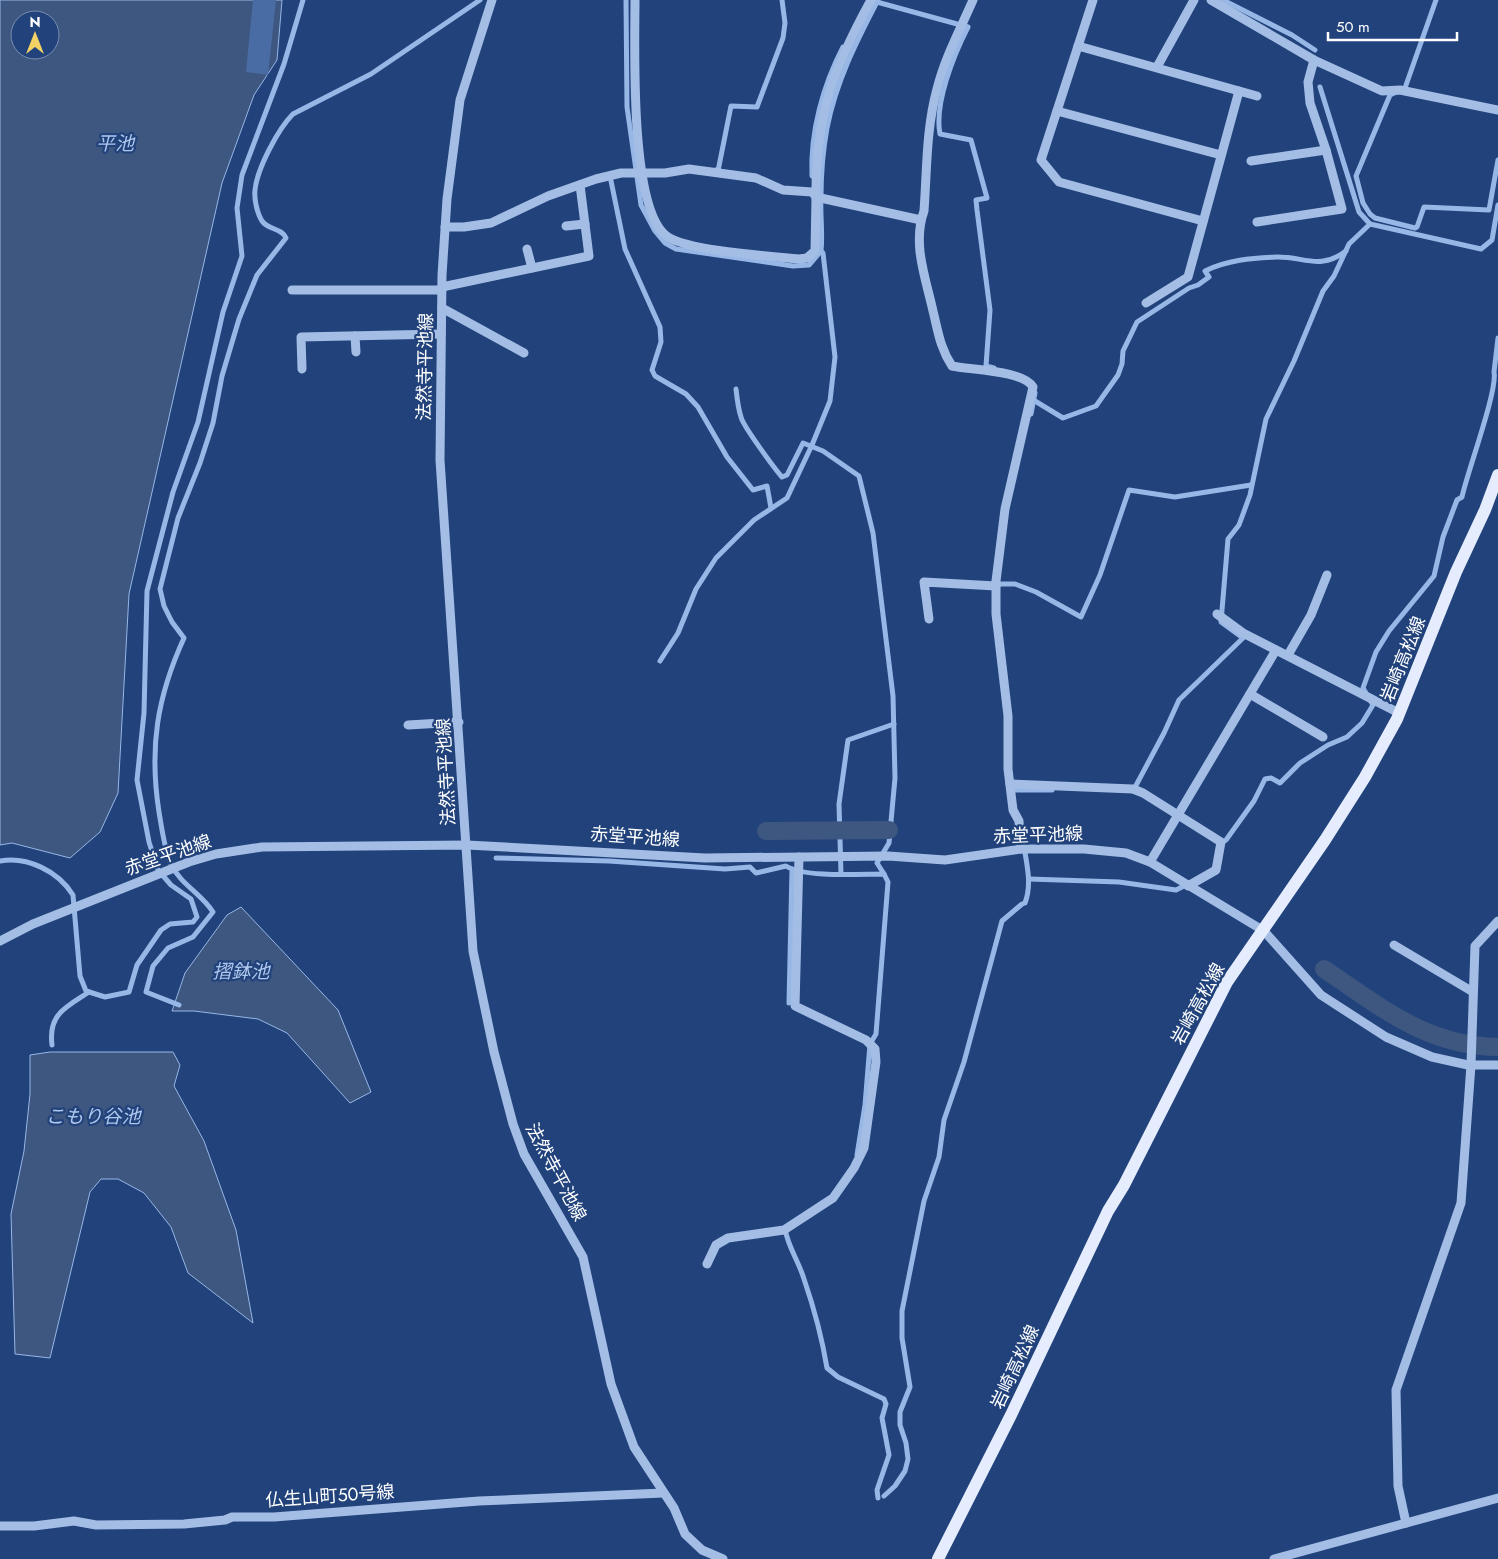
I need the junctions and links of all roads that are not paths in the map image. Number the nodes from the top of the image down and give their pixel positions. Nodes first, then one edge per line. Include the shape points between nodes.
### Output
1 (492, 0) edge
2 (635, 0) edge
3 (871, 0) edge
4 (973, 0) edge
5 (1093, 0) edge
6 (1194, 0) edge
7 (1210, 0) edge
8 (1078, 46) junction
9 (1314, 60) junction
10 (1157, 67) junction
11 (1239, 91) junction
12 (1257, 96) dead end
13 (1057, 110) junction
14 (1498, 110) edge
15 (1326, 150) junction
16 (1221, 155) junction
17 (1251, 161) dead end
18 (642, 173) junction
19 (580, 185) junction
20 (816, 197) junction
21 (921, 220) junction
22 (1203, 221) junction
23 (1257, 222) dead end
24 (585, 224) junction
25 (566, 226) dead end
26 (445, 227) junction
27 (527, 249) dead end
28 (532, 268) junction
29 (442, 289) junction
30 (292, 290) dead end
31 (1146, 303) dead end
32 (442, 308) junction
33 (441, 334) junction
34 (355, 336) junction
35 (356, 352) dead end
36 (524, 353) dead end
37 (302, 369) dead end
38 (1497, 480) edge
39 (1327, 575) dead end
40 (996, 586) junction
41 (1217, 614) dead end
42 (929, 619) dead end
43 (1276, 650) junction
44 (1288, 656) junction
45 (1250, 694) junction
46 (1399, 713) junction
47 (460, 722) junction
48 (408, 725) dead end
49 (1323, 737) dead end
50 (1010, 784) junction
51 (1179, 815) junction
52 (467, 845) junction
53 (1021, 849) junction
54 (799, 857) junction
55 (1150, 862) junction
56 (1188, 886) junction
57 (1498, 921) edge
58 (1264, 931) junction
59 (0, 941) edge
60 (1394, 944) dead end
61 (1473, 992) junction
62 (1471, 1065) junction
63 (1498, 1065) edge
64 (707, 1264) dead end
65 (663, 1493) junction
66 (1498, 1498) edge
67 (1406, 1523) junction
68 (0, 1526) edge
69 (1306, 1555) edge
70 (723, 1559) edge
71 (938, 1559) edge
72 (1274, 1559) edge

1 - 26 street, 法然寺平池線 via 460,100
2 - 18 street via 636,106
3 - 20 street via 836,70 820,123
4 - 21 street via 953,40 936,89
5 - 8 street
6 - 10 street
7 - 9 street
8 - 10 street
8 - 13 street
9 - 14 street via 1382,91 1400,90
9 - 15 street via 1308,82 1310,103
10 - 11 street
11 - 12 street
11 - 16 street
13 - 16 street
13 - 22 street via 1041,160 1059,182
15 - 17 street
15 - 23 street via 1342,209
16 - 22 street
18 - 19 street via 621,173
18 - 20 street via 688,169 756,178 783,190 812,192
18 - 20 street via 648,202 666,236 676,242 722,250 807,258 815,250
19 - 24 street
19 - 26 street via 491,223
20 - 21 street
21 - 40 street via 921,267 939,342 952,366 984,368 1027,381 1033,387 1005,509
22 - 31 street via 1188,277
24 - 25 street
24 - 28 street via 589,256
26 - 29 street, 法然寺平池線
27 - 28 street
28 - 29 street
29 - 30 street
29 - 32 street, 法然寺平池線
32 - 33 street, 法然寺平池線
32 - 36 street
33 - 34 street
33 - 47 street, 法然寺平池線 via 440,460
34 - 35 street
34 - 37 street via 301,337
38 - 46 main road, 岩崎高松線
39 - 44 street via 1311,615
40 - 42 street via 924,582
40 - 50 street via 996,614 1008,716
41 - 43 street via 1243,633
43 - 44 street
43 - 45 street
44 - 46 street
45 - 49 street
45 - 51 street
46 - 58 main road, 岩崎高松線 via 1365,777
47 - 48 street
47 - 52 street, 法然寺平池線
50 - 51 street via 1133,789
50 - 53 street
51 - 55 street
51 - 56 street via 1220,842 1216,870
52 - 54 street, 赤堂平池線 via 705,858
52 - 59 street, 赤堂平池線 via 262,847 216,854 33,924
52 - 65 street, 法然寺平池線 via 470,917 479,985 513,1124 529,1162 583,1257 611,1384 634,1446
53 - 54 street, 赤堂平池線 via 945,860 888,856
53 - 55 street, 赤堂平池線 via 1126,853
54 - 64 street via 795,1006 866,1040 875,1049 864,1148 834,1198 784,1230 728,1238 716,1245
55 - 56 street, 赤堂平池線
56 - 58 street, 赤堂平池線
57 - 61 street via 1474,946
58 - 62 street, 赤堂平池線 via 1302,975 1329,1000 1386,1037 1432,1057
58 - 71 main road, 岩崎高松線 via 1227,982 1108,1211
60 - 61 street
61 - 62 street
62 - 63 street, 赤堂平池線
62 - 67 street via 1462,1203 1396,1390 1398,1486
65 - 68 street, 仏生山町50号線 via 479,1502 184,1524 96,1525 74,1522
65 - 70 street, 法然寺平池線 via 674,1508 685,1534 702,1550
66 - 67 street
67 - 69 street
69 - 72 street

